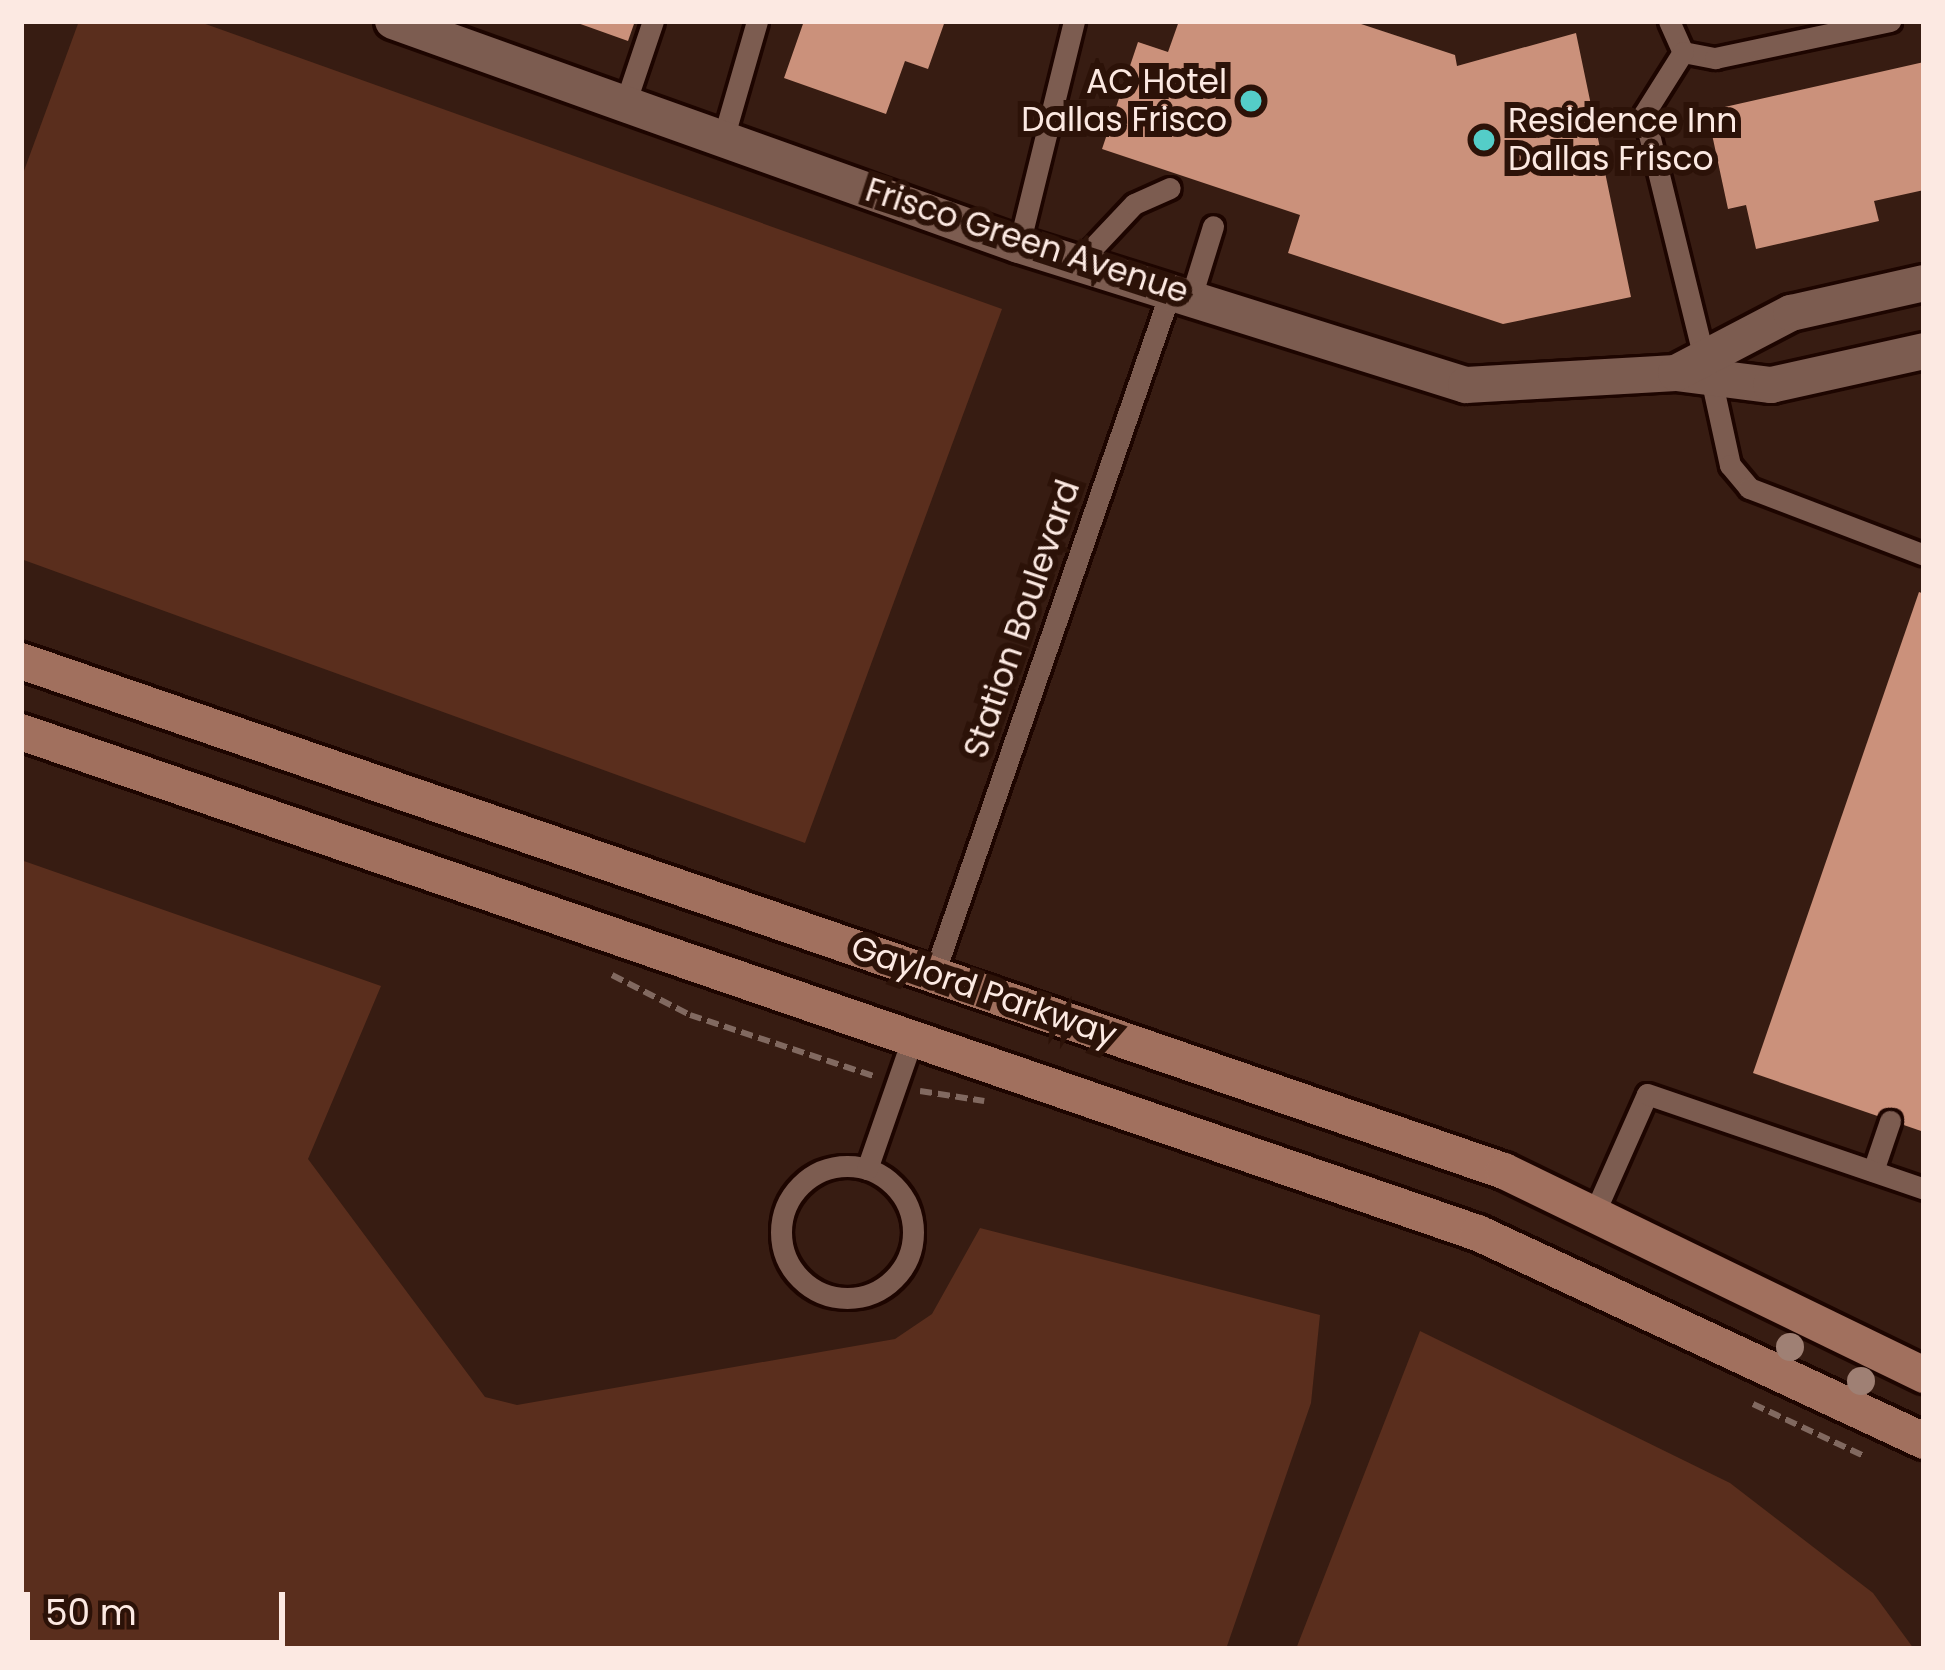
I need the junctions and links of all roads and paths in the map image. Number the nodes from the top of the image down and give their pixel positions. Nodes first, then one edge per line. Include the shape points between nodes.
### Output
1 (653, 21) edge
2 (757, 21) edge
3 (1074, 21) edge
4 (1669, 21) edge
5 (1890, 21) edge
6 (411, 24) edge
7 (1683, 52) junction
8 (625, 104) junction
9 (723, 139) junction
10 (1170, 188) dead end
11 (1213, 226) dead end
12 (1018, 245) junction
13 (1084, 257) junction
14 (1924, 283) edge
15 (1182, 290) junction
16 (1924, 351) edge
17 (1697, 369) junction
18 (1924, 555) edge
19 (21, 661) edge
20 (21, 732) edge
21 (934, 974) junction
22 (913, 1037) junction
23 (935, 1095) dead end
24 (998, 1101) dead end
25 (1890, 1120) dead end
26 (867, 1169) junction
27 (1873, 1171) junction
28 (1924, 1190) edge
29 (1593, 1216) junction
30 (1568, 1275) junction
31 (1924, 1375) edge
32 (1733, 1394) dead end
33 (1924, 1442) edge
34 (1886, 1464) dead end

1 - 8 lane
2 - 9 lane
3 - 12 lane
4 - 7 lane
5 - 7 lane via 1742,55
6 - 8 street, Frisco Green Avenue
7 - 17 lane via 1644,114
8 - 9 street, Frisco Green Avenue
9 - 12 street, Frisco Green Avenue
10 - 13 lane via 1134,204
11 - 15 lane, Station Boulevard
12 - 13 street, Frisco Green Avenue
13 - 15 street, Frisco Green Avenue
14 - 17 street, Frisco Green Avenue via 1791,313
15 - 17 street, Frisco Green Avenue via 1466,385
15 - 21 lane, Station Boulevard
16 - 17 street, Frisco Green Avenue via 1771,385
17 - 18 lane via 1730,465 1749,488
19 - 21 street, Gaylord Parkway
20 - 22 street, Gaylord Parkway
21 - 22 street
21 - 29 street, Gaylord Parkway via 1504,1171
22 - 26 lane
22 - 30 street, Gaylord Parkway
23 - 24 path
25 - 27 lane
26 - 26 lane via 908,1205 911,1247 872,1294 831,1297 784,1256 784,1210 812,1175
27 - 28 lane
27 - 29 lane via 1647,1094
29 - 30 street
29 - 31 street, Gaylord Parkway
30 - 33 street, Gaylord Parkway
32 - 34 path

